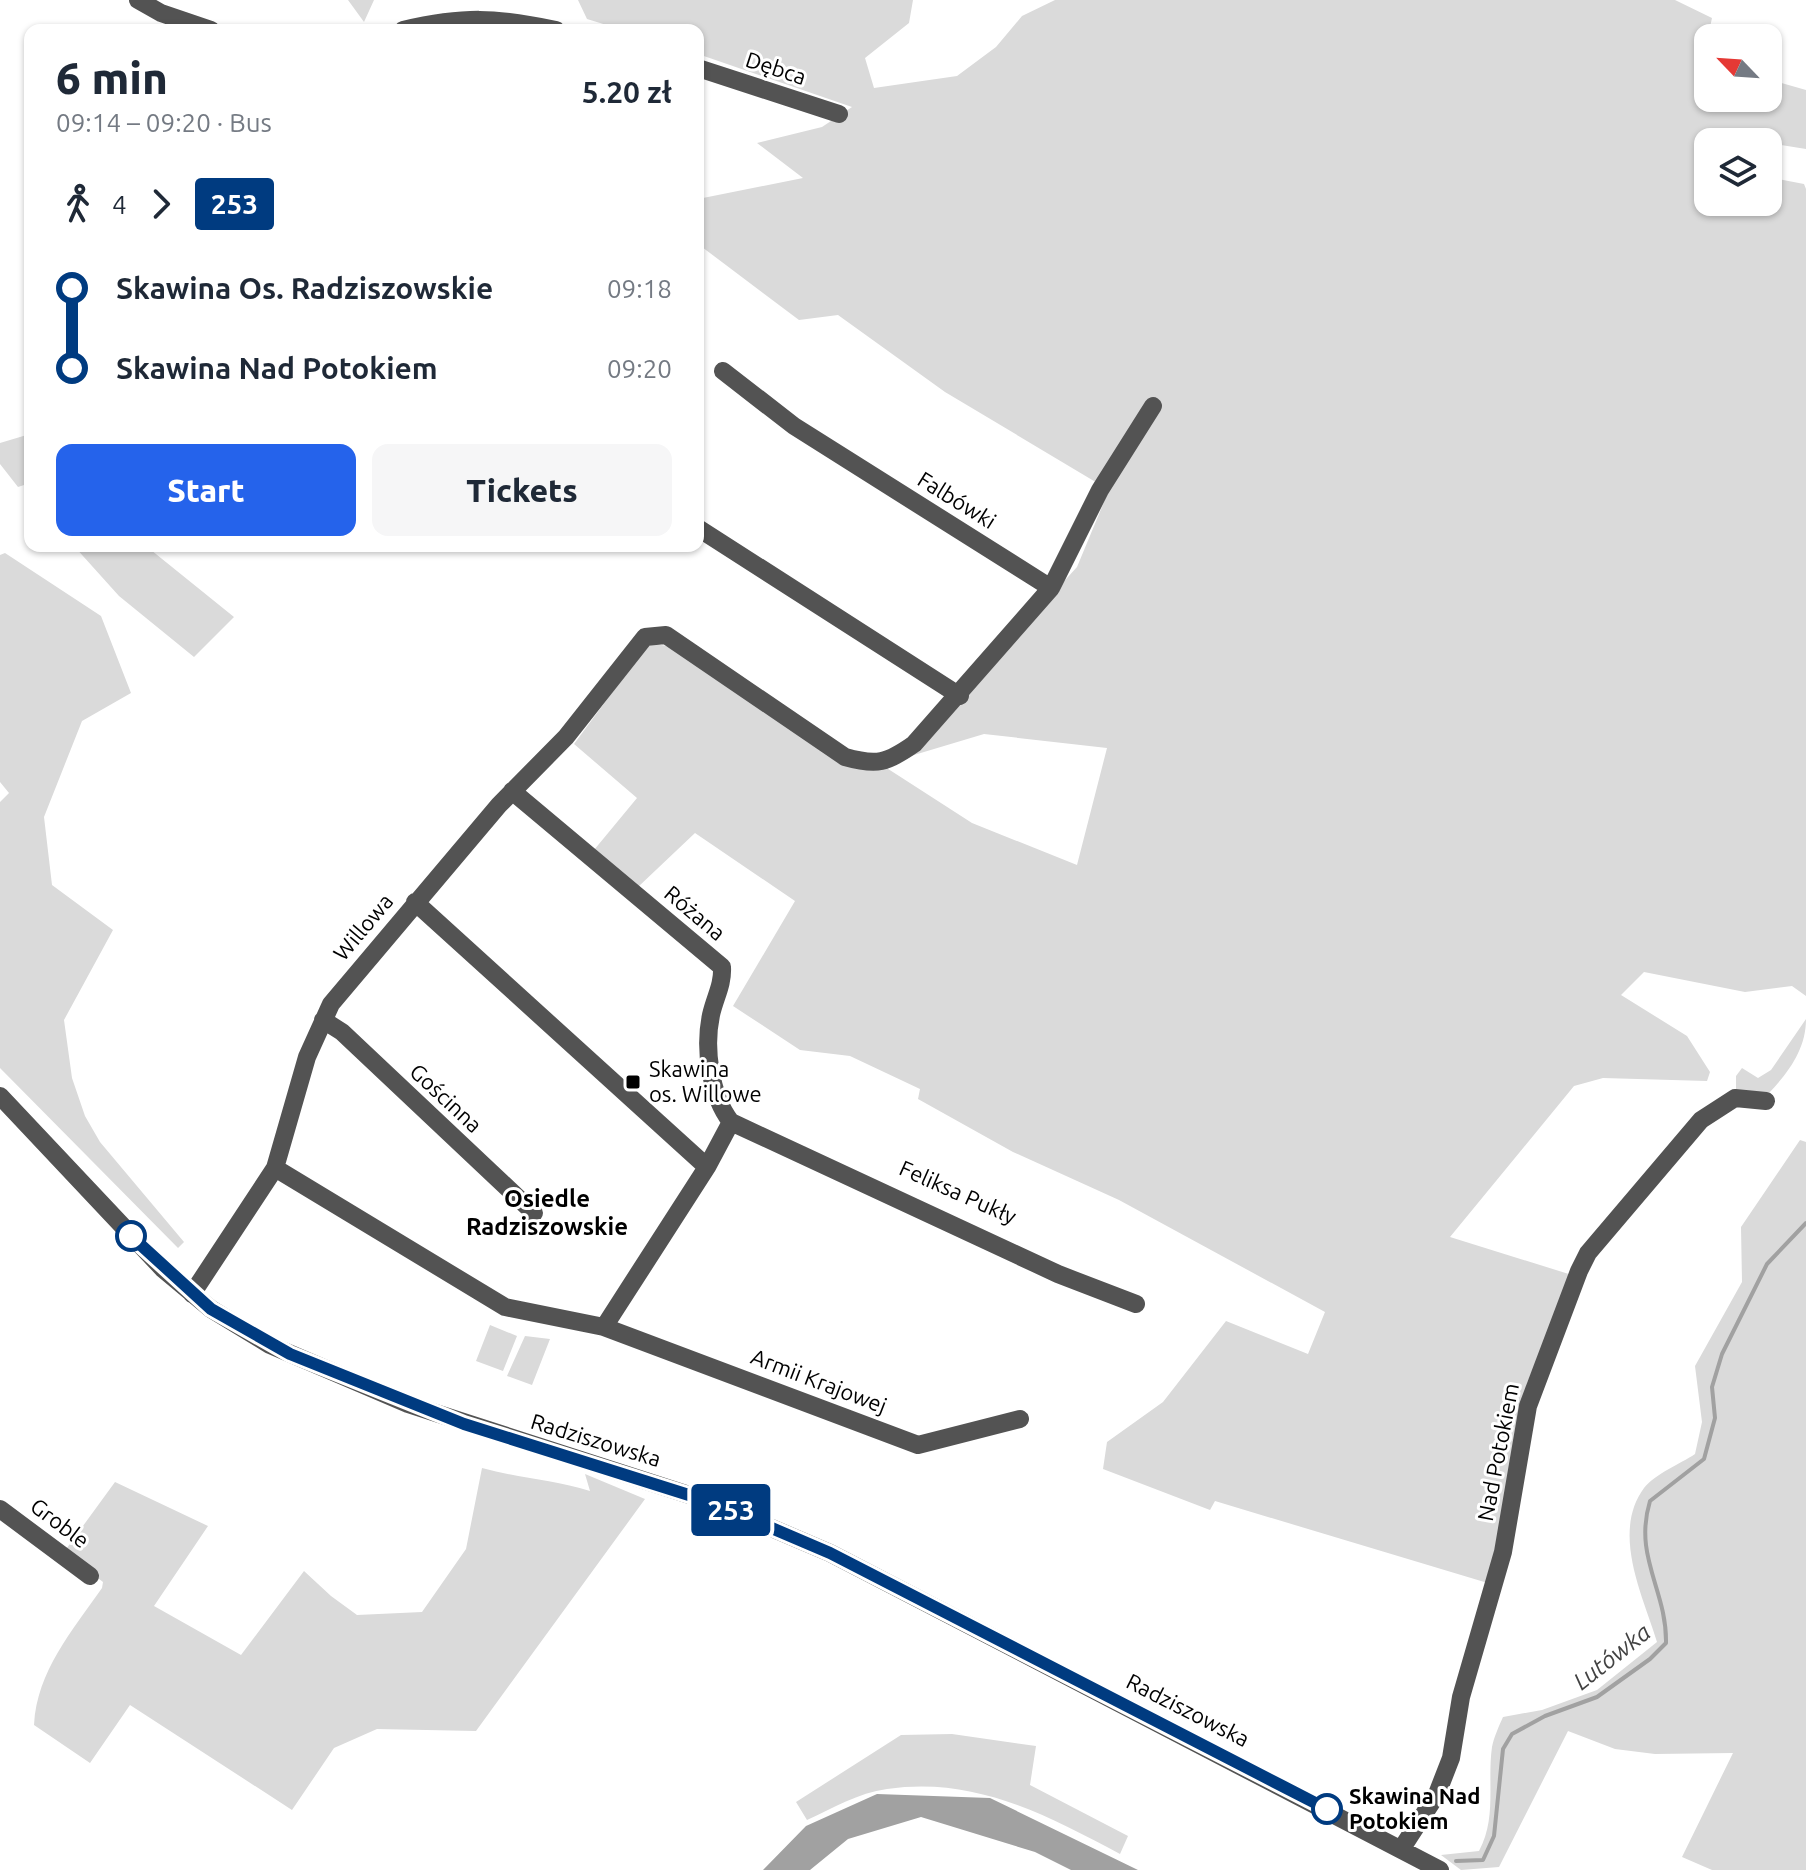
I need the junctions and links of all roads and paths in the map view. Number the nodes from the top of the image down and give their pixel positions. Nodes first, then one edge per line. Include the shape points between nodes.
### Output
1 (138, 0) edge
2 (193, 24) edge
3 (432, 24) edge
4 (522, 24) edge
5 (704, 70) edge
6 (839, 114) dead end
7 (723, 371) dead end
8 (1153, 406) dead end
9 (704, 532) edge
10 (1051, 588) junction
11 (960, 696) junction
12 (512, 791) junction
13 (415, 902) junction
14 (323, 1020) junction
15 (0, 1096) edge
16 (1766, 1101) dead end
17 (731, 1122) junction
18 (707, 1167) junction
19 (275, 1168) junction
20 (534, 1213) dead end
21 (192, 1294) junction
22 (1136, 1304) dead end
23 (604, 1327) junction
24 (1020, 1419) dead end
25 (0, 1509) edge
26 (90, 1576) dead end
27 (1402, 1848) junction
28 (1440, 1870) edge

1 - 2 street
3 - 4 street via 488,18
5 - 6 street, Dębca
7 - 10 street, Falbówki via 794,426
8 - 10 street via 1100,490
9 - 11 street
10 - 11 street
11 - 12 street, Willowa via 914,744 894,758 870,764 845,757 666,635 645,637 566,737
12 - 13 street, Willowa
12 - 17 street, Różana via 722,967 709,1023 711,1074 721,1109
13 - 14 street, Willowa
13 - 18 street
14 - 19 street, Willowa
14 - 20 street, Gościnna
15 - 21 street, Radziszowska
16 - 27 street, Nad Potokiem via 1735,1098 1701,1120 1588,1253 1579,1271 1528,1406 1503,1552 1461,1697 1451,1758 1437,1794
17 - 18 street
17 - 22 street, Feliksa Pukły via 1058,1274
18 - 23 street
19 - 21 street, Willowa
19 - 23 street, Armii Krajowej via 505,1307
21 - 27 street, Radziszowska via 270,1345 408,1404 711,1502 830,1553
23 - 24 street, Armii Krajowej via 918,1445
25 - 26 street, Groble
27 - 28 street, Radziszowska

